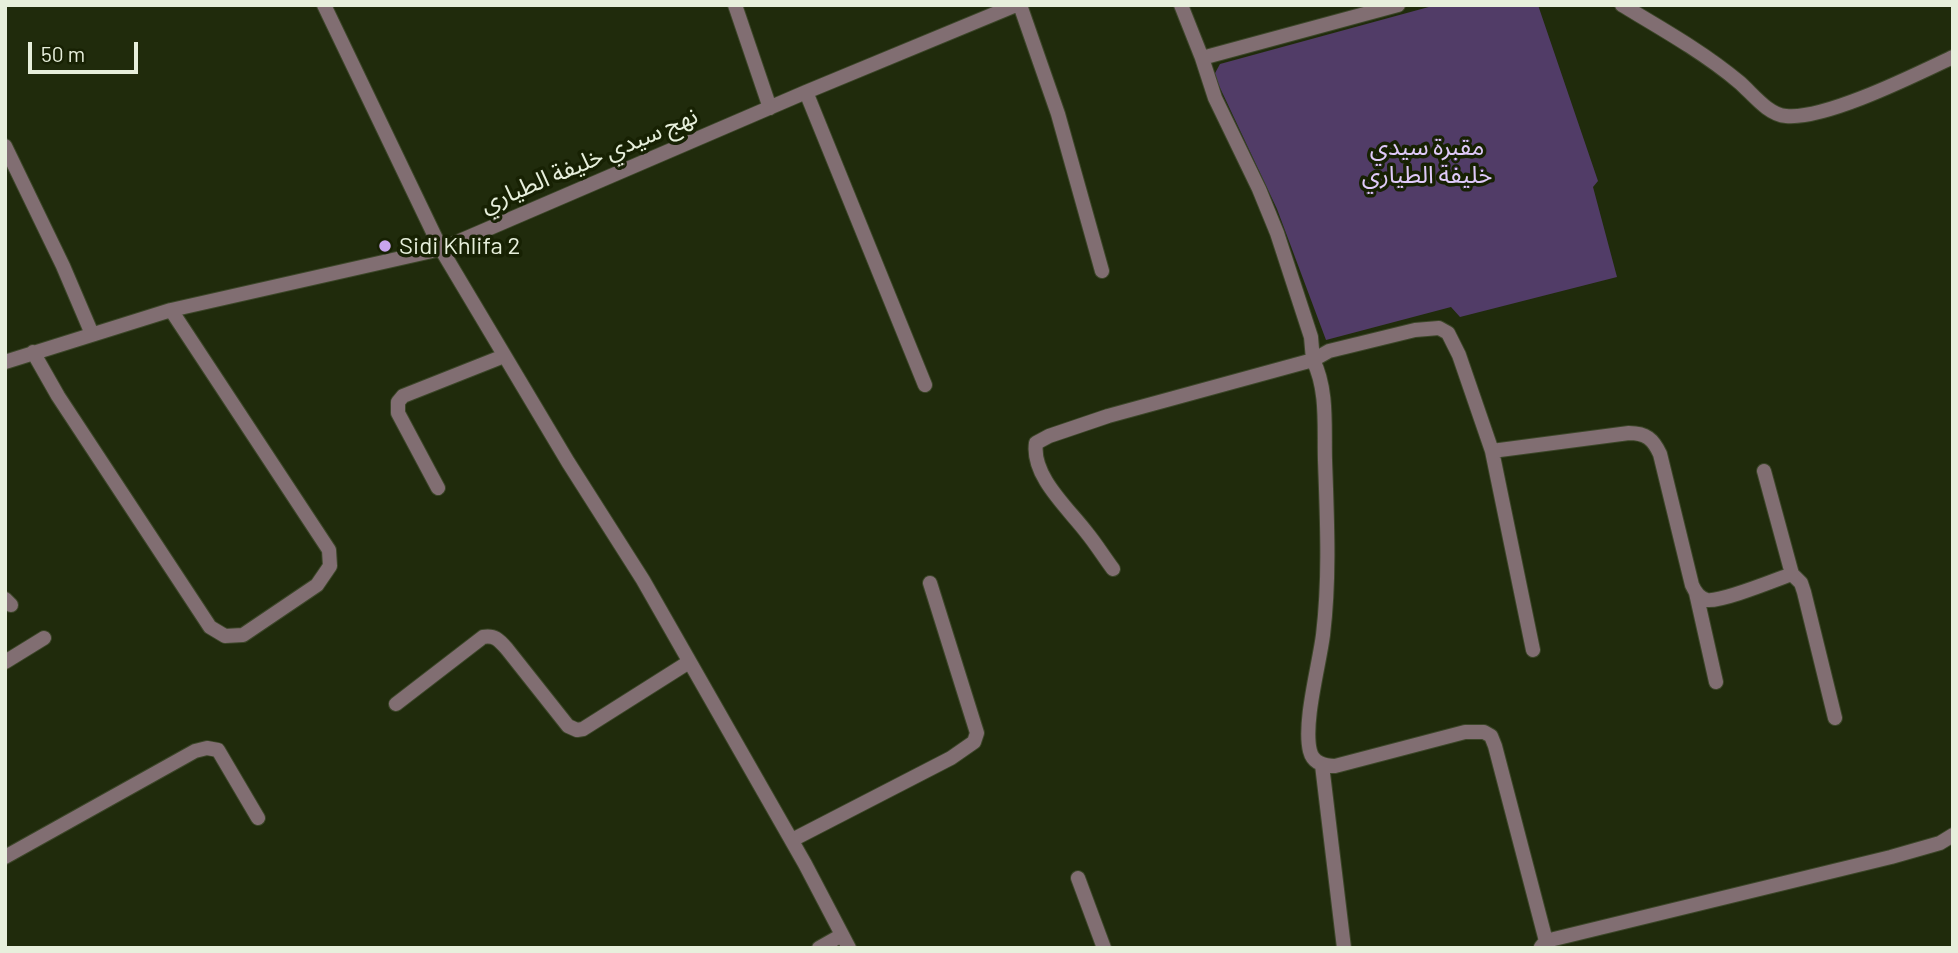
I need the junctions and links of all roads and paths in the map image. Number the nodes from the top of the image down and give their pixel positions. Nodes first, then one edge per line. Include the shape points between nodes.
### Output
1 (324, 5) edge
2 (736, 5) edge
3 (1018, 5) edge
4 (1181, 5) edge
5 (1398, 5) edge
6 (1622, 5) edge
7 (1202, 58) junction
8 (1953, 58) edge
9 (806, 92) junction
10 (770, 108) junction
11 (5, 146) edge
12 (441, 249) junction
13 (1102, 271) dead end
14 (170, 310) junction
15 (93, 334) junction
16 (33, 352) junction
17 (504, 356) junction
18 (1313, 360) junction
19 (5, 362) edge
20 (925, 385) dead end
21 (1492, 451) junction
22 (1764, 471) dead end
23 (439, 488) dead end
24 (1113, 569) dead end
25 (1792, 574) junction
26 (930, 583) dead end
27 (1696, 593) junction
28 (44, 638) dead end
29 (1533, 650) dead end
30 (5, 662) edge
31 (690, 662) junction
32 (1716, 682) dead end
33 (396, 704) dead end
34 (1835, 718) dead end
35 (1322, 765) junction
36 (258, 818) dead end
37 (1953, 835) edge
38 (792, 840) junction
39 (5, 857) edge
40 (1078, 878) dead end
41 (845, 942) edge
42 (1543, 944) edge
43 (819, 948) edge
44 (1104, 948) edge
45 (1344, 948) edge

1 - 12 street
2 - 10 street
3 - 9 street, نهج سيدي خليفة الطياري
3 - 13 street via 1058,114
4 - 7 street
5 - 7 street
6 - 8 street via 1713,60 1784,117 1812,114 1857,99
7 - 18 street via 1215,98 1278,233 1311,337
9 - 10 street, نهج سيدي خليفة الطياري
9 - 20 street
10 - 12 street, نهج سيدي خليفة الطياري
11 - 15 street
12 - 14 street, نهج سيدي خليفة الطياري
12 - 17 street
14 - 15 street, نهج سيدي خليفة الطياري
14 - 16 street via 329,550 330,566 317,584 243,635 225,636 209,627
15 - 16 street, نهج سيدي خليفة الطياري
16 - 19 street, نهج سيدي خليفة الطياري
17 - 23 street via 402,396 398,402 398,414
17 - 31 street
18 - 21 street via 1347,346 1439,328 1454,342
18 - 24 street via 1108,416 1036,443 1051,489
18 - 35 street via 1324,409 1328,576 1310,742 1314,760
21 - 27 street via 1629,433 1651,439 1660,454
21 - 29 street
22 - 25 street
25 - 27 street via 1714,600
25 - 34 street via 1804,592
26 - 38 street via 976,733 974,742
27 - 32 street
28 - 30 street
31 - 33 street via 577,730 568,726 497,638 483,637
31 - 38 street
35 - 42 street via 1335,766 1465,732 1490,736
35 - 45 street
36 - 39 street via 219,750 207,748
37 - 42 street via 1940,844
38 - 41 street
40 - 44 street
41 - 43 street

